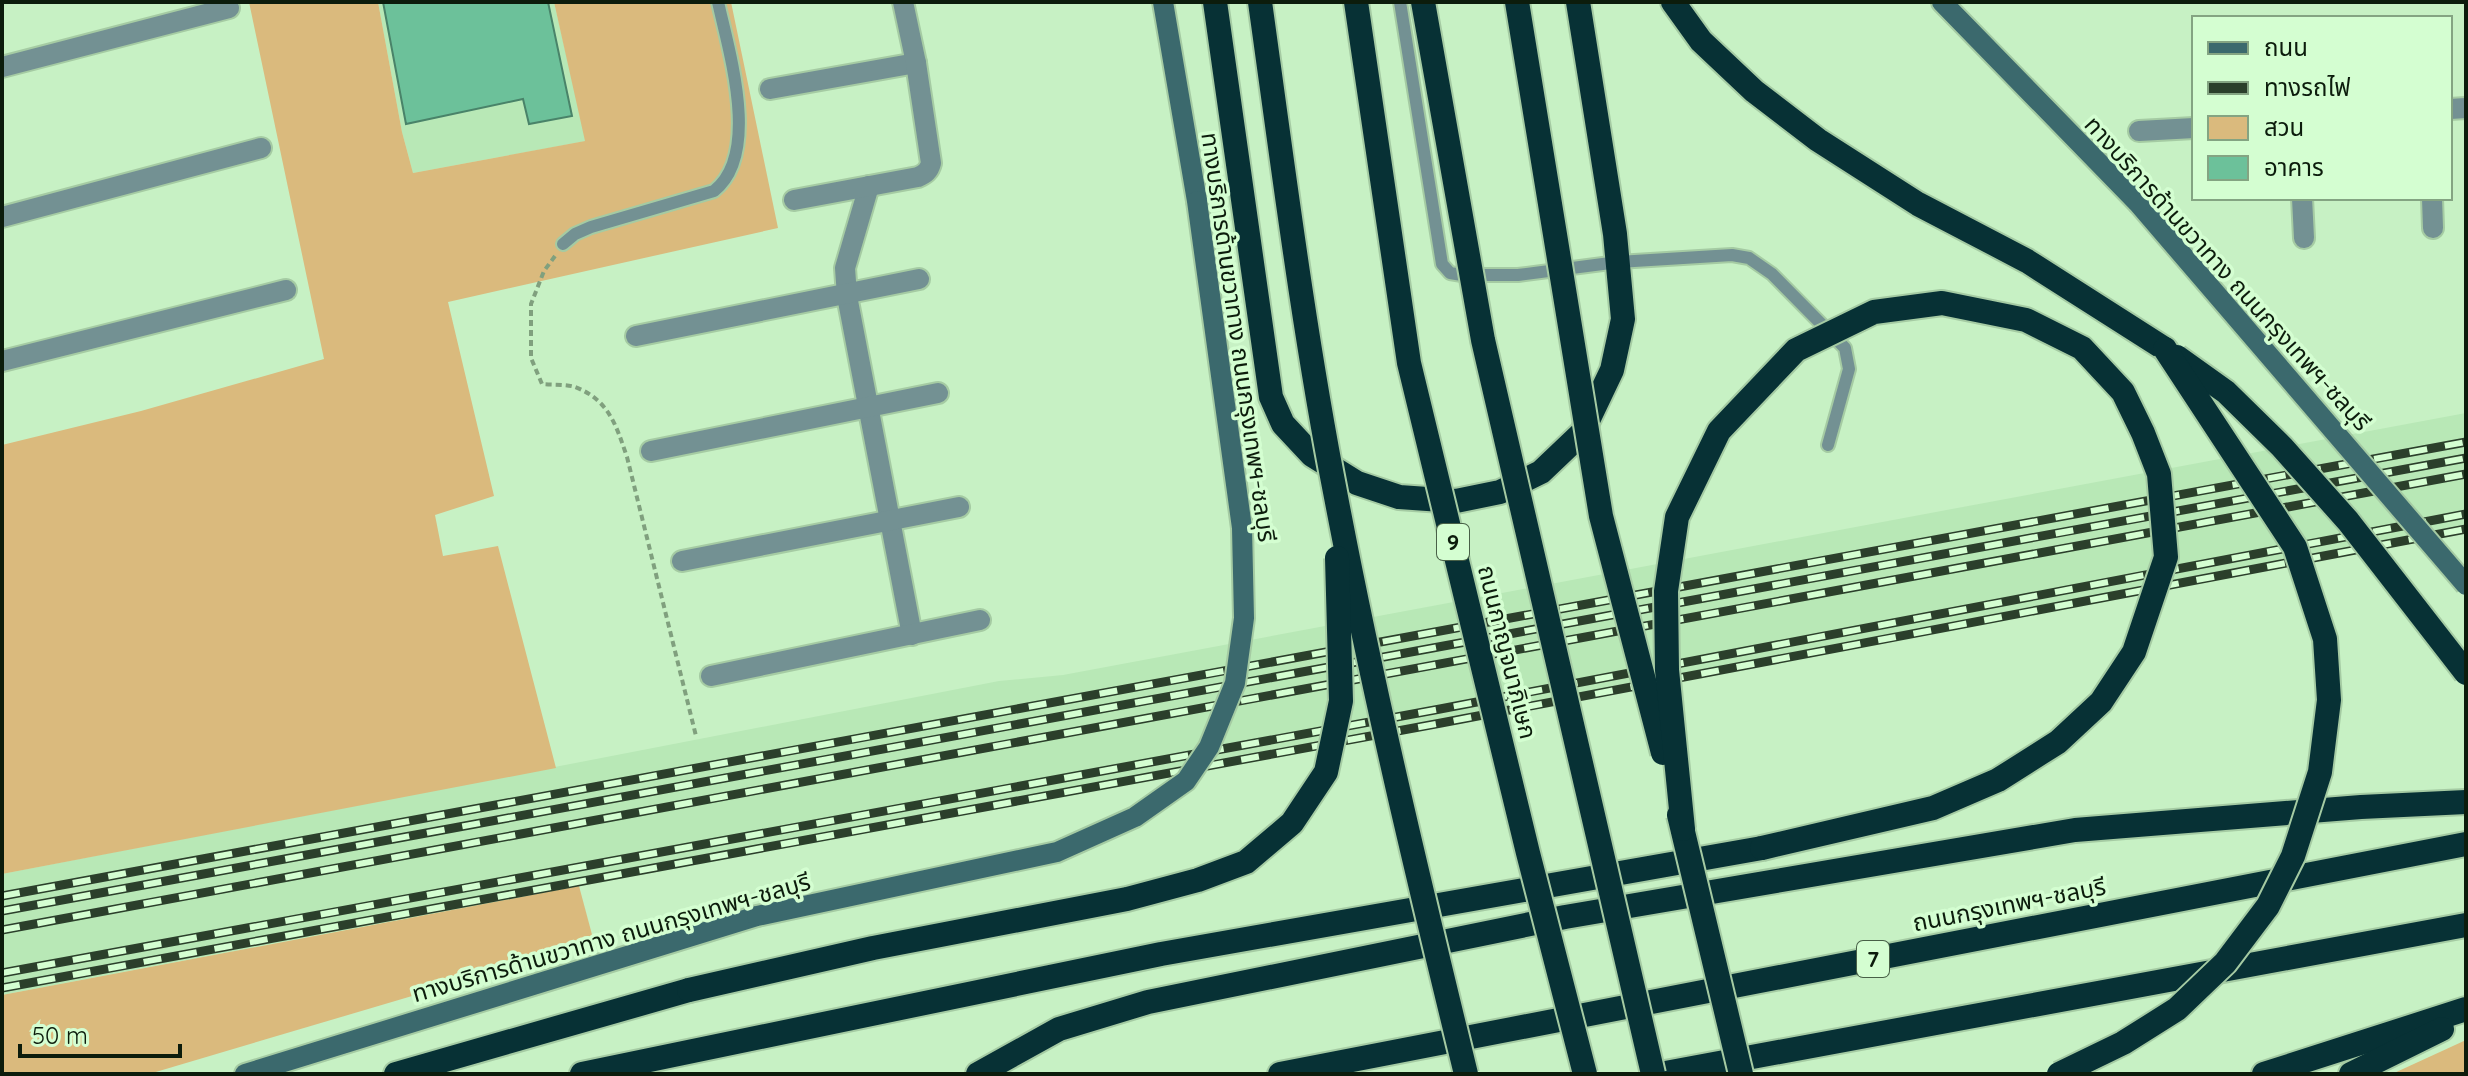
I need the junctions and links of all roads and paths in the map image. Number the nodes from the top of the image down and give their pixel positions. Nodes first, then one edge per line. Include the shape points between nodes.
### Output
1 (718, 2) edge
2 (903, 2) edge
3 (1163, 2) edge
4 (1215, 2) edge
5 (1260, 2) edge
6 (1356, 2) edge
7 (1400, 2) edge
8 (1423, 2) edge
9 (1517, 2) edge
10 (1578, 2) edge
11 (1673, 2) edge
12 (1942, 2) edge
13 (229, 8) dead end
14 (916, 63) junction
15 (2, 67) edge
16 (770, 89) dead end
17 (2192, 128) edge
18 (2139, 131) dead end
19 (261, 148) dead end
20 (869, 186) junction
21 (794, 200) dead end
22 (2302, 200) edge
23 (2432, 200) edge
24 (2, 217) edge
25 (2433, 228) dead end
26 (2304, 238) dead end
27 (563, 244) joint
28 (1618, 262) junction
29 (919, 279) dead end
30 (286, 290) dead end
31 (847, 296) junction
32 (636, 336) dead end
33 (2165, 349) junction
34 (2, 361) edge
35 (938, 393) dead end
36 (868, 408) junction
37 (1828, 445) dead end
38 (651, 451) dead end
39 (1336, 497) junction
40 (959, 507) dead end
41 (890, 521) junction
42 (682, 561) dead end
43 (2466, 585) edge
44 (980, 620) dead end
45 (912, 635) junction
46 (2466, 673) edge
47 (711, 676) dead end
48 (696, 736) dead end
49 (2466, 802) edge
50 (1683, 829) junction
51 (2466, 844) edge
52 (2466, 925) edge
53 (2466, 1009) edge
54 (2466, 1017) edge
55 (245, 1074) edge
56 (396, 1074) edge
57 (582, 1074) edge
58 (978, 1074) edge
59 (1280, 1074) edge
60 (1466, 1074) edge
61 (1585, 1074) edge
62 (1653, 1074) edge
63 (1660, 1074) edge
64 (1741, 1074) edge
65 (2059, 1074) edge
66 (2264, 1074) edge
67 (2351, 1074) edge

1 - 27 lane via 735,83 739,135 724,182 714,191 591,227
2 - 14 street
3 - 55 main road, ทางบริการด้านขวาทาง ถนนกรุงเทพฯ-ชลบุรี, bridge via 1197,201 1242,528 1244,618 1235,683 1209,747 1186,781 1135,817 1057,852 757,916
4 - 28 highway via 1271,397 1283,424 1312,455 1357,483 1399,497 1456,501 1500,492 1541,472 1582,433 1612,370 1623,319
5 - 39 highway, bridge via 1302,307
6 - 61 highway, ถนนกาญจนาภิเษก / 9, bridge via 1409,363
7 - 28 lane via 1442,264 1450,273 1462,275 1518,275
8 - 62 highway, ถนนกาญจนาภิเษก, bridge via 1483,340
9 - 50 highway, bridge via 1601,516
10 - 28 highway
11 - 33 highway via 1701,41 1818,140 1918,204 2027,261
12 - 43 main road, ทางบริการด้านขวาทาง ถนนกรุงเทพฯ-ชลบุรี, bridge via 2138,203
13 - 15 street
14 - 16 street
14 - 20 street via 930,168 918,177
17 - 18 street
19 - 24 street
20 - 21 street
20 - 31 street via 845,268
22 - 26 street
23 - 25 street
27 - 48 path via 544,271 531,304 531,358 542,384 573,386 602,403 614,420
28 - 37 lane via 1732,255 1749,258 1772,274 1845,348 1849,369
29 - 31 street
30 - 34 street
31 - 32 street
31 - 36 street
33 - 46 highway, bridge via 2226,392 2282,447 2348,521
33 - 65 highway, bridge via 2295,547 2325,639 2329,700 2320,772 2293,856 2268,906 2225,963 2177,1009
35 - 36 street
36 - 38 street
36 - 41 street
39 - 56 highway, bridge via 1341,701 1326,772 1292,823 1246,862 1127,899 689,990
39 - 60 highway, bridge via 1398,795
40 - 41 street
41 - 42 street
41 - 45 street
44 - 45 street
45 - 47 street
49 - 58 highway via 2075,830 1565,917 1148,1002 1059,1029
50 - 57 highway, bridge via 1667,670 1666,591 1677,517 1719,431 1796,350 1874,312 1942,303 2026,320 2082,348 2123,392 2143,433 2159,474 2166,557 2134,652 2101,702 2058,742 1998,780 1933,808 1762,848 1161,954
50 - 64 highway, bridge
51 - 59 highway, ถนนกรุงเทพฯ-ชลบุรี / 7
52 - 63 highway
53 - 66 highway
54 - 67 highway

